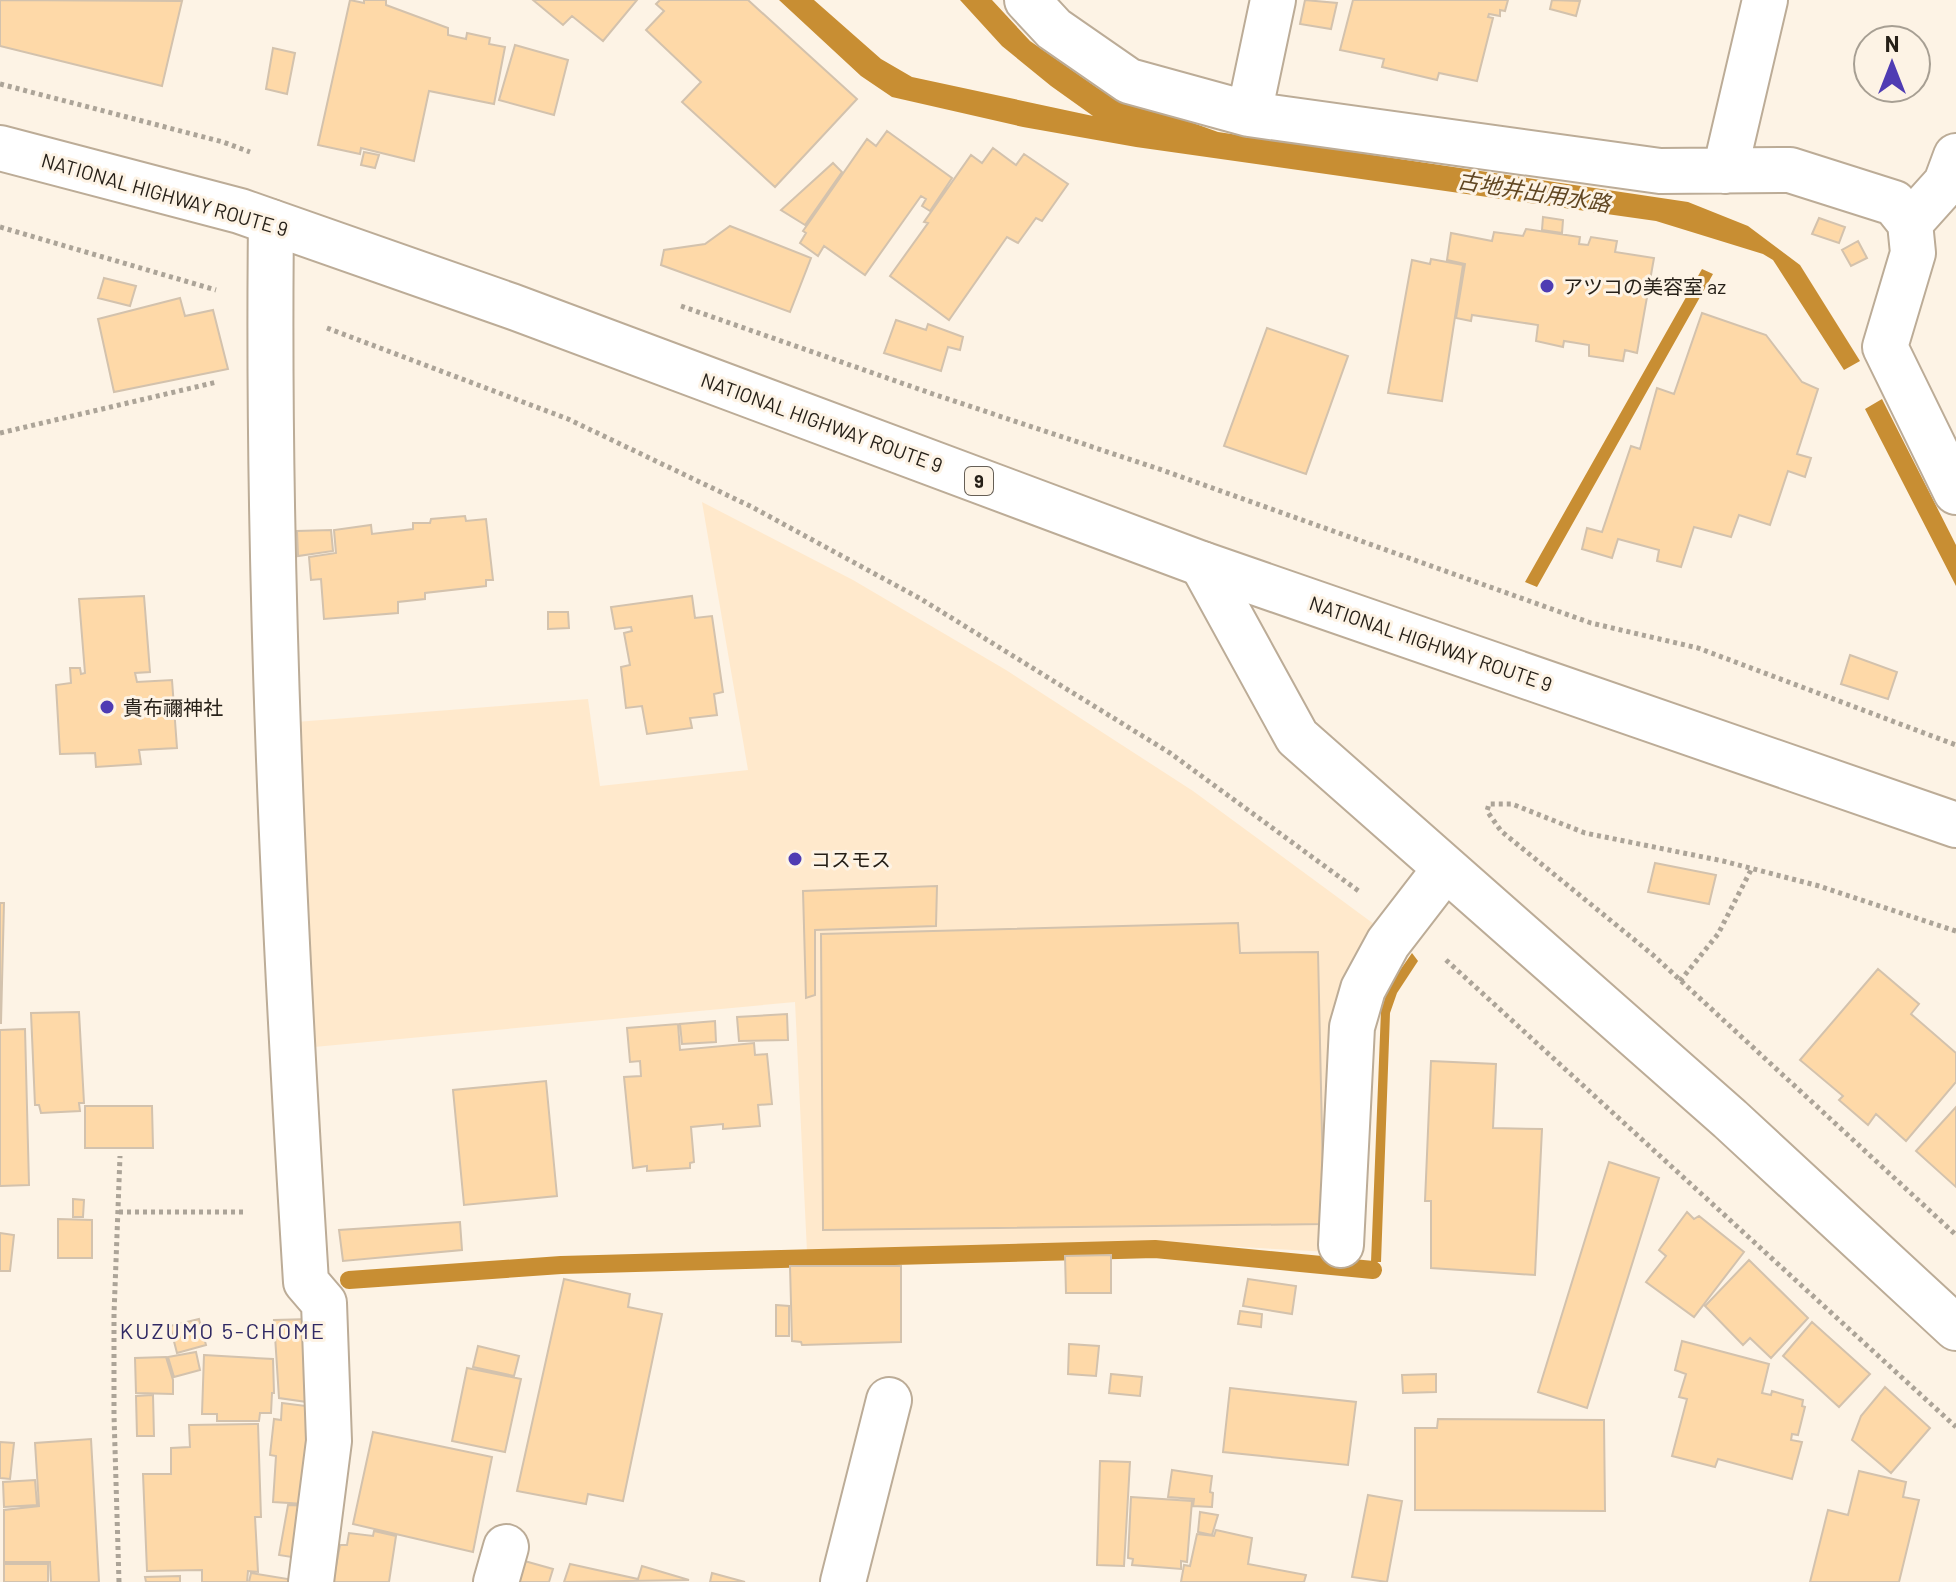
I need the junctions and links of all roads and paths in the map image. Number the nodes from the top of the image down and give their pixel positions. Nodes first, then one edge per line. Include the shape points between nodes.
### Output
1 (1027, 0) edge
2 (1273, 0) edge
3 (1765, 0) edge
4 (0, 84) edge
5 (1249, 114) junction
6 (0, 148) edge
7 (252, 153) dead end
8 (1956, 156) edge
9 (1725, 171) junction
10 (271, 222) junction
11 (1910, 223) junction
12 (0, 227) edge
13 (681, 305) dead end
14 (270, 306) junction
15 (269, 370) junction
16 (0, 433) edge
17 (1956, 492) edge
18 (1202, 564) junction
19 (1956, 745) edge
20 (1956, 825) edge
21 (1752, 868) junction
22 (1445, 869) junction
23 (1403, 923) junction
24 (1956, 931) edge
25 (1680, 981) junction
26 (120, 1156) dead end
27 (119, 1212) junction
28 (302, 1212) junction
29 (1956, 1235) edge
30 (1341, 1245) dead end
31 (1956, 1328) edge
32 (889, 1400) dead end
33 (1956, 1427) edge
34 (119, 1582) edge
35 (311, 1582) edge
36 (843, 1582) edge

1 - 5 main road via 1054,29 1129,81
2 - 5 main road
3 - 9 main road
4 - 7 path
5 - 9 main road via 1660,171
6 - 10 main road, NATIONAL HIGHWAY ROUTE 9 / 9
8 - 11 main road via 1946,183
9 - 11 main road via 1790,170 1894,203
10 - 14 main road
10 - 18 main road, NATIONAL HIGHWAY ROUTE 9 / 9
11 - 17 main road via 1913,253 1885,347
12 - 14 path
13 - 19 path via 1591,623 1698,648
14 - 15 main road
14 - 23 path via 568,419 752,507 921,599 1170,753
15 - 16 path
15 - 28 main road via 281,798
18 - 20 main road, NATIONAL HIGHWAY ROUTE 9 / 9
18 - 22 main road via 1297,737
21 - 24 path
21 - 25 path via 1718,934
21 - 25 path via 1585,833 1512,804 1489,804 1487,811 1501,831
22 - 23 main road
22 - 31 main road via 1730,1119
23 - 30 main road via 1363,989 1352,1027
23 - 33 path
25 - 29 path
26 - 27 path
27 - 28 path
27 - 34 path via 114,1415
28 - 35 main road via 306,1282 324,1303 329,1441
32 - 36 main road

